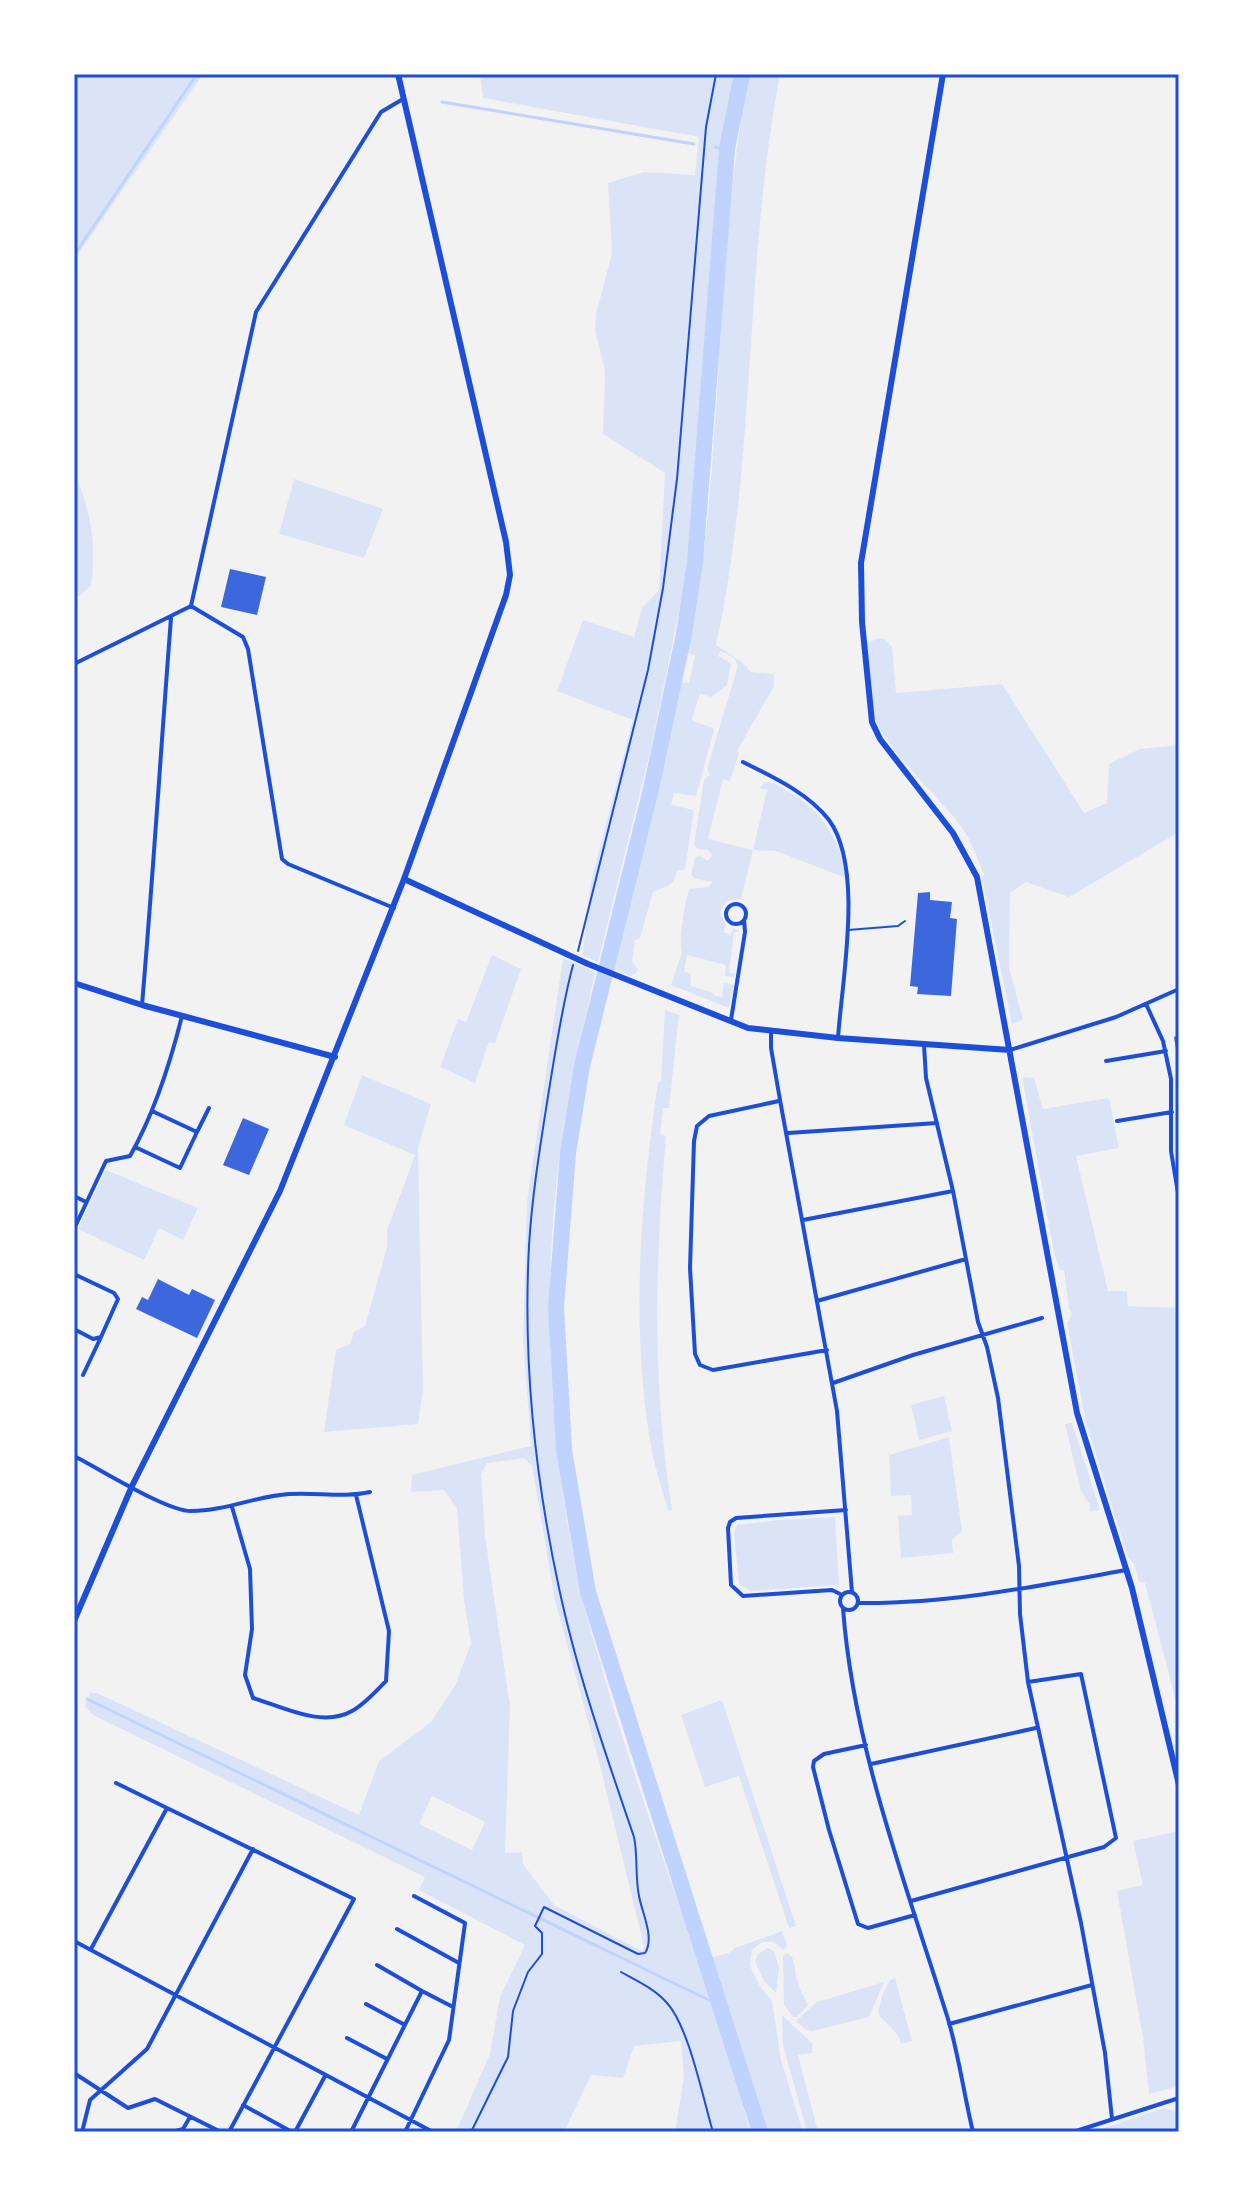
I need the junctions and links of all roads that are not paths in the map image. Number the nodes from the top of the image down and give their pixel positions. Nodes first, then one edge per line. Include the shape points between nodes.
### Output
1 (398, 74) edge
2 (943, 74) edge
3 (403, 99) junction
4 (191, 606) junction
5 (171, 618) junction
6 (74, 664) edge
7 (743, 762) dead end
8 (404, 879) junction
9 (394, 908) junction
10 (744, 920) junction
11 (905, 921) dead end
12 (847, 930) junction
13 (74, 983) edge
14 (1179, 989) edge
15 (1146, 1004) junction
16 (142, 1005) junction
17 (182, 1016) junction
18 (731, 1023) junction
19 (771, 1031) junction
20 (838, 1038) junction
21 (924, 1045) junction
22 (1010, 1050) junction
23 (1166, 1051) junction
24 (335, 1057) junction
25 (1106, 1061) dead end
26 (780, 1100) junction
27 (209, 1108) dead end
28 (152, 1111) junction
29 (1172, 1112) junction
30 (1117, 1121) dead end
31 (937, 1123) junction
32 (197, 1132) junction
33 (788, 1133) junction
34 (135, 1147) junction
35 (953, 1191) junction
36 (74, 1196) edge
37 (1179, 1199) edge
38 (86, 1202) junction
39 (803, 1220) junction
40 (74, 1229) edge
41 (966, 1259) junction
42 (74, 1274) edge
43 (817, 1301) junction
44 (1042, 1318) dead end
45 (74, 1329) edge
46 (982, 1334) junction
47 (101, 1337) junction
48 (827, 1350) junction
49 (83, 1375) dead end
50 (833, 1383) junction
51 (74, 1456) edge
52 (132, 1486) junction
53 (370, 1492) dead end
54 (356, 1495) junction
55 (232, 1507) junction
56 (846, 1510) junction
57 (1126, 1570) junction
58 (1018, 1590) junction
59 (852, 1592) junction
60 (842, 1595) junction
61 (859, 1603) junction
62 (843, 1608) junction
63 (74, 1621) edge
64 (1028, 1682) junction
65 (1037, 1728) junction
66 (866, 1745) junction
67 (871, 1764) junction
68 (116, 1783) dead end
69 (1179, 1785) edge
70 (167, 1808) junction
71 (253, 1849) junction
72 (1066, 1857) junction
73 (414, 1896) dead end
74 (911, 1901) junction
75 (915, 1915) junction
76 (397, 1929) dead end
77 (74, 1941) edge
78 (91, 1949) junction
79 (459, 1963) junction
80 (377, 1965) dead end
81 (1092, 1985) junction
82 (422, 1991) junction
83 (176, 1994) junction
84 (366, 2004) dead end
85 (453, 2007) junction
86 (949, 2024) junction
87 (405, 2025) junction
88 (347, 2038) dead end
89 (275, 2049) junction
90 (387, 2059) junction
91 (74, 2073) edge
92 (325, 2076) junction
93 (101, 2090) junction
94 (1179, 2098) edge
95 (368, 2099) junction
96 (243, 2105) junction
97 (190, 2117) junction
98 (1112, 2119) junction
99 (411, 2121) junction
100 (82, 2132) edge
101 (172, 2132) edge
102 (221, 2132) edge
103 (229, 2132) edge
104 (293, 2132) edge
105 (351, 2132) edge
106 (405, 2132) edge
107 (433, 2132) edge
108 (973, 2132) edge
109 (1073, 2132) edge

1 - 3 main road
2 - 22 main road via 861,563 862,622 874,729 953,833 977,877
3 - 4 street via 381,112 256,312
3 - 8 main road via 510,575
4 - 5 street
4 - 9 street via 235,630 248,649 282,859
5 - 6 street
5 - 16 street
7 - 12 street via 809,800 828,818 842,844 850,879
8 - 9 main road
8 - 18 main road
9 - 24 main road
10 - 10 street via 741,906 726,911 732,923
10 - 18 street
11 - 12 lane
12 - 20 street
13 - 16 main road
14 - 15 street
15 - 22 street
15 - 23 street
16 - 17 main road
17 - 24 main road
17 - 28 street
18 - 19 main road
19 - 20 main road
19 - 26 street
20 - 21 main road
21 - 22 main road
21 - 31 street
22 - 57 main road via 1077,1413
23 - 25 street
23 - 29 street
24 - 52 main road via 280,1191
26 - 33 street
26 - 48 street via 709,1116 697,1126 690,1233 695,1354 700,1365 713,1370
27 - 32 street
28 - 32 street
28 - 34 street
29 - 30 street
29 - 37 street
31 - 33 street
31 - 35 street
32 - 34 street via 180,1168
33 - 39 street
34 - 38 street via 130,1156 106,1161
35 - 39 street
35 - 41 street
36 - 38 street
38 - 40 street
39 - 43 street
41 - 43 street
41 - 46 street
42 - 47 street via 118,1299
43 - 48 street
44 - 46 street
45 - 47 street via 93,1339
46 - 50 street
46 - 58 street via 998,1398
47 - 49 street
48 - 50 street
50 - 56 street
51 - 52 street
52 - 55 street via 175,1509
52 - 63 main road
53 - 54 street
54 - 55 street via 287,1494
54 - 55 street via 389,1631 386,1681 353,1711 318,1718 253,1698 245,1675 252,1629 250,1569
56 - 59 street
56 - 60 street via 736,1518 728,1528 731,1585 743,1596 832,1590
57 - 58 street
57 - 69 main road
58 - 61 street
58 - 64 street
59 - 60 street
59 - 61 street
60 - 62 street
61 - 62 street via 852,1610
62 - 66 street
64 - 65 street
64 - 72 street via 1081,1674 1116,1827 1115,1841
65 - 67 street
65 - 72 street
66 - 67 street
66 - 75 street via 814,1761 829,1830 858,1924 868,1928
67 - 74 street
68 - 70 street
70 - 71 street
70 - 78 street
71 - 83 street
71 - 89 street via 354,1899
72 - 74 street
72 - 81 street
73 - 79 street via 465,1923
74 - 75 street
75 - 86 street
76 - 79 street
77 - 78 street
78 - 83 street
79 - 85 street
80 - 82 street
81 - 86 street
81 - 98 street
82 - 85 street
82 - 87 street
83 - 89 street
83 - 93 street via 147,2049
84 - 87 street
85 - 99 street via 449,2040
86 - 108 street
87 - 90 street
88 - 90 street
89 - 92 street
89 - 96 street
90 - 95 street
91 - 93 street
92 - 95 street
92 - 104 street
93 - 97 street via 128,2108 155,2099
93 - 100 street via 90,2100
94 - 98 street
95 - 99 street
95 - 105 street
96 - 103 street
96 - 104 street
97 - 101 street via 183,2129
97 - 102 street
98 - 109 street
99 - 106 street
99 - 107 street

